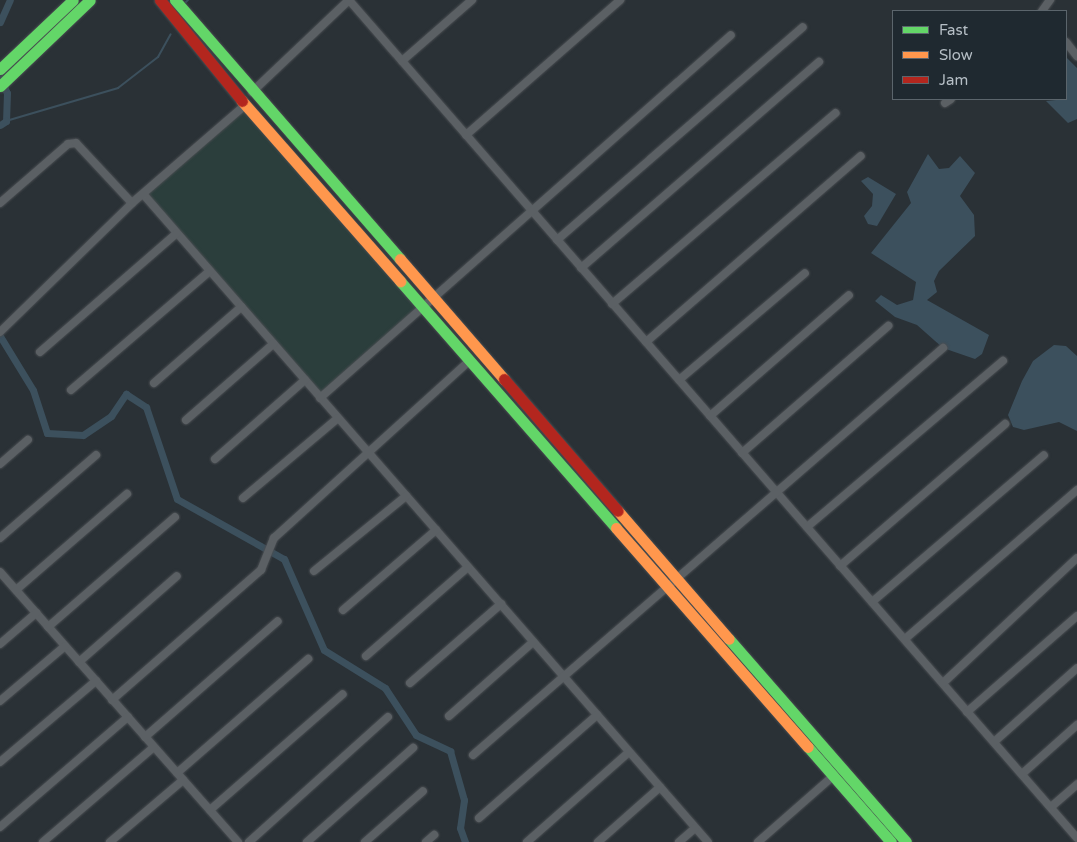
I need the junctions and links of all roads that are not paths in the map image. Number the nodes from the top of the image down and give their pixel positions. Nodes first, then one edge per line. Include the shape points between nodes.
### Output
1 (73, 0) edge
2 (90, 0) edge
3 (160, 0) edge
4 (175, 0) edge
5 (349, 0) edge
6 (472, 0) edge
7 (620, 0) edge
8 (803, 27) dead end
9 (50, 30) junction
10 (731, 34) dead end
11 (1067, 43) edge
12 (1077, 56) edge
13 (402, 61) junction
14 (819, 62) dead end
15 (0, 68) edge
16 (1, 82) edge
17 (252, 92) junction
18 (245, 106) junction
19 (836, 114) dead end
20 (466, 135) junction
21 (861, 156) dead end
22 (144, 195) junction
23 (0, 203) edge
24 (132, 203) junction
25 (532, 212) junction
26 (177, 233) junction
27 (557, 240) junction
28 (582, 268) junction
29 (210, 271) junction
30 (804, 273) dead end
31 (849, 295) dead end
32 (433, 300) junction
33 (612, 304) junction
34 (241, 307) junction
35 (422, 308) junction
36 (888, 326) dead end
37 (0, 332) edge
38 (646, 342) junction
39 (273, 344) junction
40 (943, 348) dead end
41 (40, 352) dead end
42 (1003, 360) dead end
43 (468, 361) junction
44 (305, 380) junction
45 (679, 380) junction
46 (154, 383) dead end
47 (71, 390) dead end
48 (320, 398) junction
49 (710, 416) junction
50 (338, 418) junction
51 (186, 420) dead end
52 (1005, 424) dead end
53 (28, 440) dead end
54 (368, 452) junction
55 (742, 453) junction
56 (96, 455) dead end
57 (1044, 455) dead end
58 (216, 459) dead end
59 (0, 464) edge
60 (775, 490) junction
61 (1077, 490) edge
62 (127, 494) dead end
63 (406, 496) junction
64 (243, 498) dead end
65 (175, 517) dead end
66 (807, 527) junction
67 (436, 530) junction
68 (0, 538) edge
69 (1077, 558) edge
70 (840, 566) junction
71 (468, 567) junction
72 (314, 571) dead end
73 (0, 572) edge
74 (177, 576) dead end
75 (675, 578) junction
76 (666, 586) junction
77 (16, 590) junction
78 (872, 602) junction
79 (500, 604) junction
80 (343, 610) dead end
81 (36, 613) junction
82 (1077, 616) edge
83 (278, 621) dead end
84 (48, 627) junction
85 (905, 639) junction
86 (533, 642) junction
87 (0, 644) edge
88 (64, 646) junction
89 (366, 656) dead end
90 (308, 659) dead end
91 (79, 662) junction
92 (1077, 668) edge
93 (564, 677) junction
94 (96, 681) junction
95 (410, 683) dead end
96 (943, 683) junction
97 (342, 694) dead end
98 (112, 700) junction
99 (0, 702) edge
100 (967, 712) junction
101 (597, 715) junction
102 (449, 716) dead end
103 (128, 717) junction
104 (388, 718) dead end
105 (1077, 725) edge
106 (145, 737) junction
107 (994, 742) junction
108 (154, 747) junction
109 (413, 748) dead end
110 (629, 752) junction
111 (473, 755) dead end
112 (0, 762) edge
113 (177, 773) junction
114 (1022, 774) junction
115 (833, 776) junction
116 (183, 780) junction
117 (1077, 784) edge
118 (660, 787) junction
119 (423, 791) dead end
120 (1051, 807) junction
121 (210, 810) junction
122 (479, 818) dead end
123 (0, 827) edge
124 (695, 828) junction
125 (434, 835) dead end
126 (1077, 838) edge
127 (43, 842) edge
128 (110, 842) edge
129 (238, 842) edge
130 (249, 842) edge
131 (307, 842) edge
132 (365, 842) edge
133 (426, 842) edge
134 (526, 842) edge
135 (598, 842) edge
136 (679, 842) edge
137 (708, 842) edge
138 (758, 842) edge
139 (891, 842) edge
140 (906, 842) edge

1 - 9 street
2 - 9 street
3 - 18 street
4 - 17 street
5 - 13 street
5 - 17 street
6 - 13 street
7 - 20 street
8 - 27 street
9 - 15 street
9 - 16 street
10 - 25 street
11 - 12 street
13 - 20 street
14 - 28 street
17 - 18 street
17 - 32 street
18 - 22 street
18 - 35 street
19 - 33 street
20 - 25 street
21 - 38 street
22 - 24 street
22 - 26 street
23 - 24 street via 68,144 76,143
24 - 37 street
25 - 27 street
25 - 32 street
26 - 29 street
26 - 41 street
27 - 28 street
28 - 33 street
29 - 34 street
29 - 47 street
30 - 45 street
31 - 49 street
32 - 35 street
32 - 75 street
33 - 38 street
34 - 39 street
34 - 46 street
35 - 43 street
35 - 48 street
36 - 55 street
38 - 45 street
39 - 44 street
39 - 51 street
40 - 60 street
42 - 66 street
43 - 54 street
43 - 76 street
44 - 48 street
44 - 58 street
45 - 49 street
48 - 50 street
49 - 55 street
50 - 54 street
50 - 64 street
52 - 70 street
53 - 59 street
54 - 63 street
54 - 98 street via 274,538 261,570
55 - 60 street
56 - 68 street
57 - 78 street
60 - 66 street
60 - 75 street
61 - 85 street
62 - 77 street
63 - 67 street
63 - 72 street
65 - 84 street
66 - 70 street
67 - 71 street
67 - 80 street
69 - 96 street
70 - 78 street
71 - 79 street
71 - 89 street
73 - 77 street
74 - 91 street
75 - 76 street
75 - 140 street
76 - 93 street
76 - 115 street
77 - 81 street
78 - 85 street
79 - 86 street
79 - 95 street
81 - 84 street
81 - 87 street
82 - 100 street
83 - 106 street
84 - 88 street
85 - 96 street
86 - 93 street
86 - 102 street
88 - 91 street
88 - 99 street
90 - 113 street
91 - 94 street
92 - 107 street
93 - 101 street
93 - 111 street
94 - 98 street
94 - 112 street
96 - 100 street
97 - 121 street
98 - 103 street
100 - 107 street
101 - 110 street
101 - 122 street
103 - 106 street
103 - 123 street
104 - 130 street
105 - 114 street
106 - 108 street
107 - 114 street
108 - 113 street
108 - 127 street
109 - 131 street
110 - 118 street
110 - 134 street
113 - 116 street
114 - 120 street
115 - 138 street
115 - 139 street
116 - 121 street
116 - 128 street
117 - 120 street
118 - 124 street
118 - 135 street
119 - 132 street
120 - 126 street
121 - 129 street
124 - 136 street
124 - 137 street
125 - 133 street

